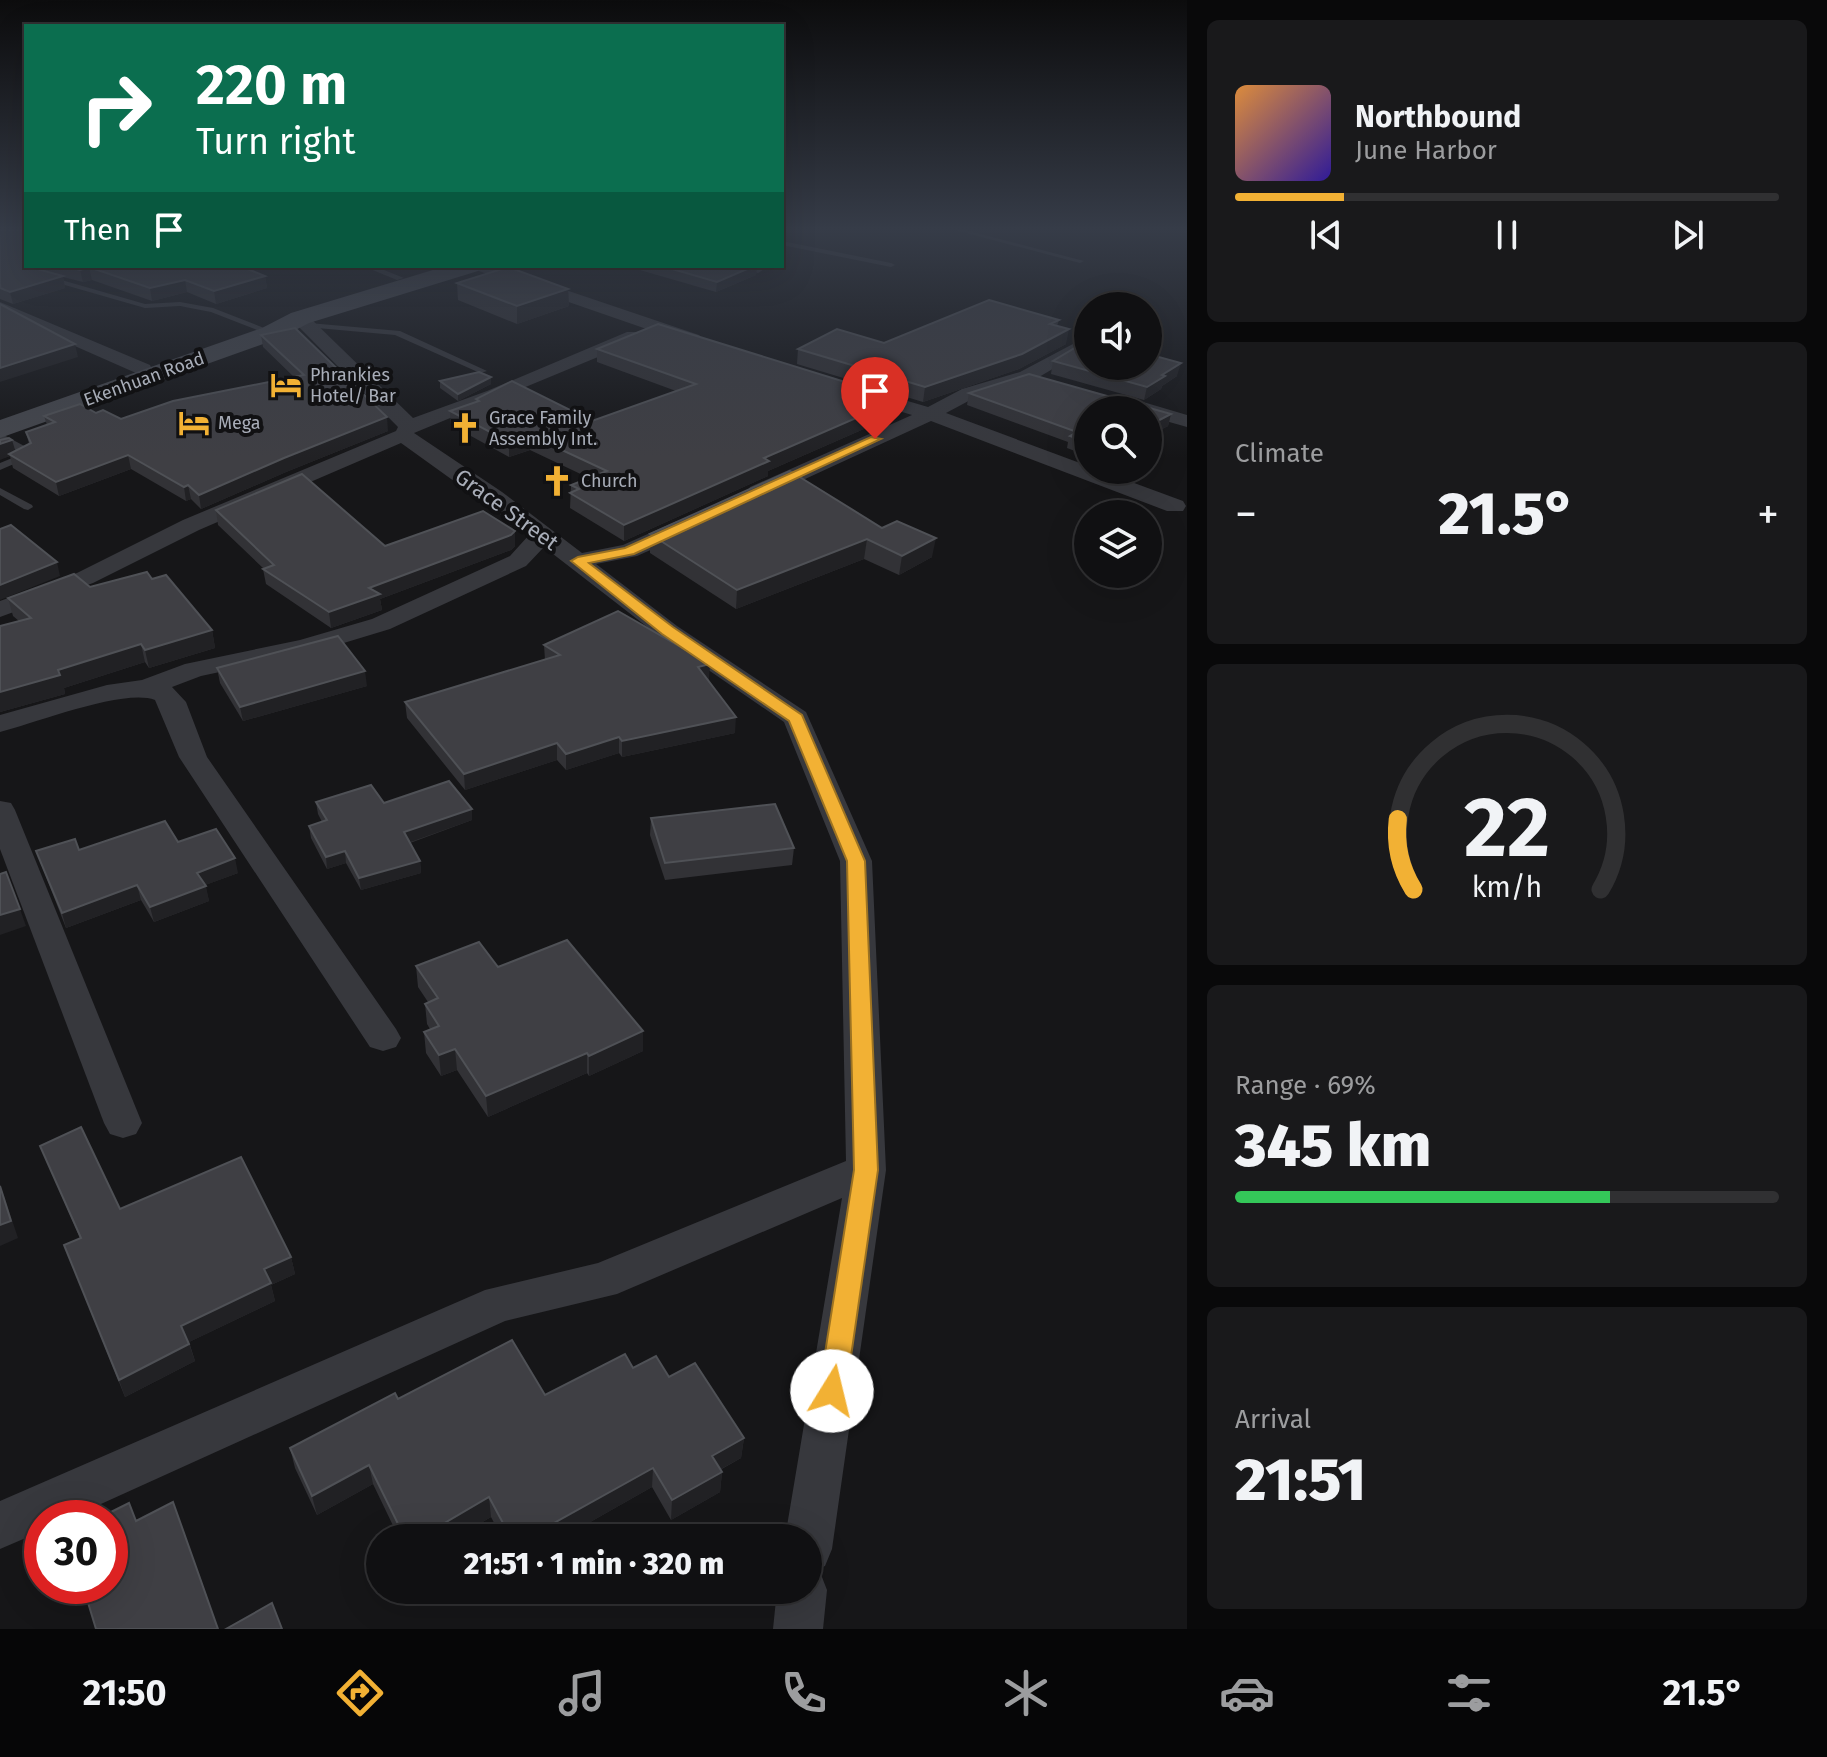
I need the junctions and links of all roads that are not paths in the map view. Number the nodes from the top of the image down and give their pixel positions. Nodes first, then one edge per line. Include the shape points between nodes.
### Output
1 (191, 306) edge
2 (322, 306) edge
3 (351, 306) edge
4 (600, 306) edge
5 (0, 307) edge
6 (304, 322) junction
7 (657, 327) junction
8 (260, 328) junction
9 (716, 346) edge
10 (1074, 349) edge
11 (143, 369) junction
12 (483, 371) edge
13 (1027, 376) junction
14 (1056, 384) edge
15 (846, 388) edge
16 (930, 414) junction
17 (1162, 414) edge
18 (0, 418) edge
19 (1187, 421) edge
20 (406, 430) junction
21 (0, 433) edge
22 (0, 467) edge
23 (0, 491) edge
24 (743, 499) edge
25 (1175, 506) dead end
26 (28, 507) dead end
27 (700, 519) edge
28 (543, 534) junction
29 (578, 561) junction
30 (0, 610) edge
31 (147, 687) junction
32 (0, 724) edge
33 (0, 810) edge
34 (383, 1038) dead end
35 (123, 1123) dead end
36 (866, 1170) junction
37 (812, 1524) edge
38 (0, 1525) edge
39 (801, 1604) edge
40 (798, 1629) edge

1 - 8 lane
2 - 8 main road, Ekenhuan Road
3 - 6 main road, Ekenhuan Road
4 - 7 street
5 - 11 street
6 - 12 lane via 397,333
6 - 20 street, Grace Street
6 - 21 main road, Ekenhuan Road
7 - 9 street
7 - 20 street
8 - 11 main road, Ekenhuan Road
10 - 13 street
11 - 18 main road, Ekenhuan Road
13 - 14 street
13 - 16 street via 969,393
15 - 16 street
16 - 24 street
16 - 25 street
17 - 19 street
20 - 28 street, Grace Street
20 - 30 street via 85,578
21 - 22 lane via 27,455
23 - 26 lane
27 - 29 street via 629,551
28 - 29 street, Grace Street
28 - 31 street via 518,561 381,624 305,647 194,670
29 - 36 street, Grace Street via 668,631 796,718 856,861
31 - 32 street
31 - 34 street via 172,702 193,757
33 - 35 street
36 - 37 street, Grace Street
36 - 38 street via 602,1281 500,1303
39 - 40 street

